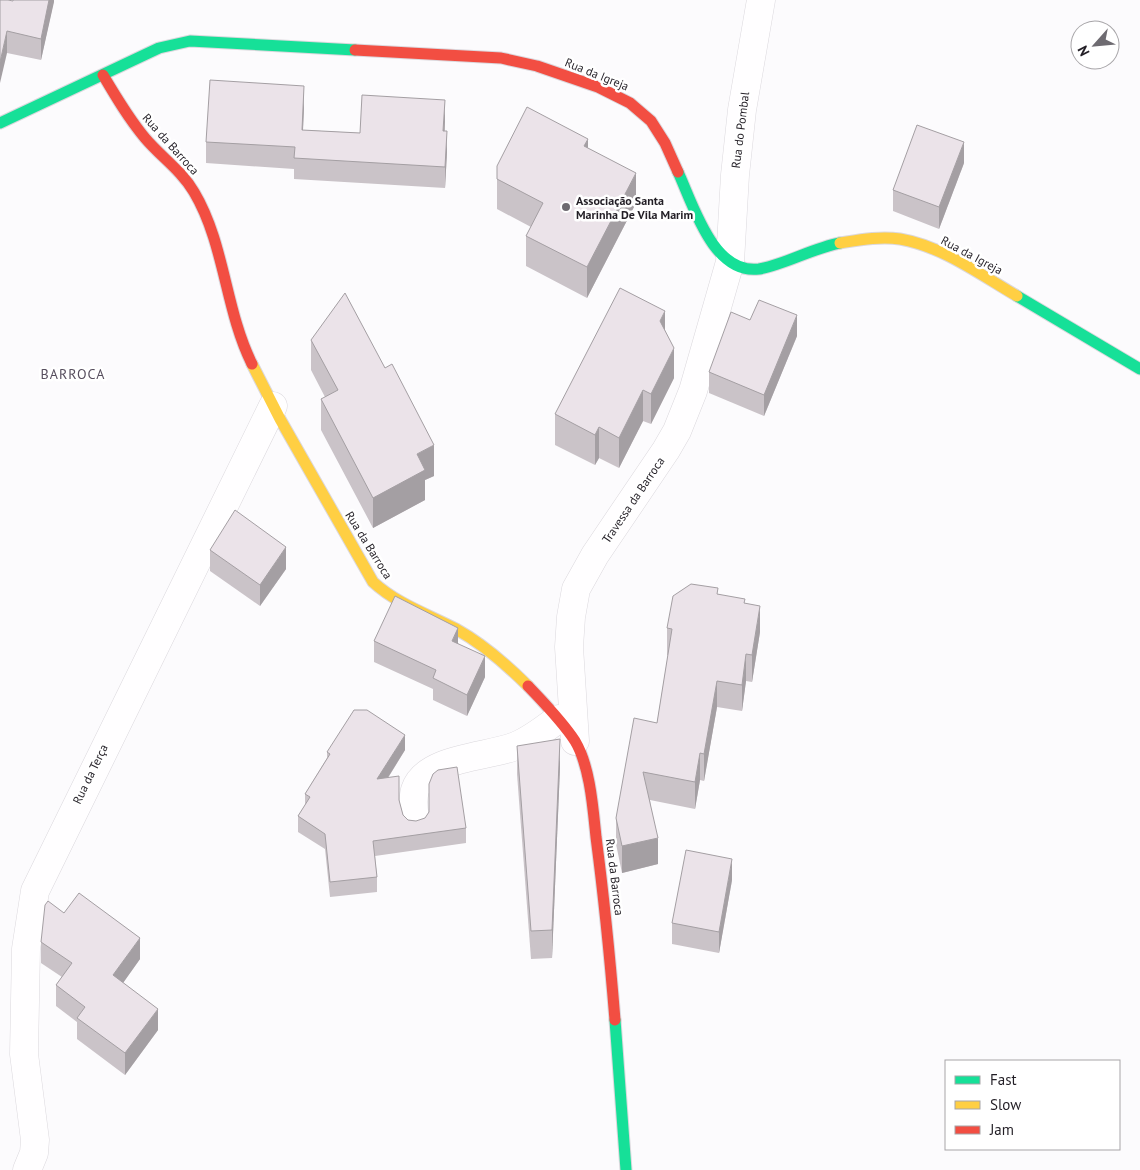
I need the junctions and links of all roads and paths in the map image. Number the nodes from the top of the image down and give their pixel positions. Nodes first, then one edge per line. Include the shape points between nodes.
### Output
1 (761, 0) edge
2 (102, 75) junction
3 (0, 123) edge
4 (730, 262) junction
5 (1140, 370) edge
6 (273, 406) junction
7 (558, 719) junction
8 (575, 741) junction
9 (415, 821) edge
10 (26, 1170) edge
11 (626, 1170) edge

1 - 4 street, Rua do Pombal via 738,148
2 - 3 street, Rua da Igreja
2 - 4 street, Rua da Igreja via 172,43 204,40 502,58 537,66 598,87 641,111 665,143 713,246
2 - 6 street, Rua da Barroca via 146,139 179,171 194,192 210,229 236,327
4 - 5 street, Rua da Igreja via 758,269 826,246 864,239 898,239 918,243 958,262
4 - 8 street, Travessa da Barroca via 677,431 576,589 569,639
6 - 7 street, Rua da Barroca via 366,572 380,590 473,639 512,671
6 - 10 street, Rua da Terça via 35,891 27,942 24,1054 35,1140 34,1153
7 - 8 street, Rua da Barroca
7 - 9 street via 513,747 446,764 424,775 415,791
8 - 11 street, Rua da Barroca via 586,767 605,907

